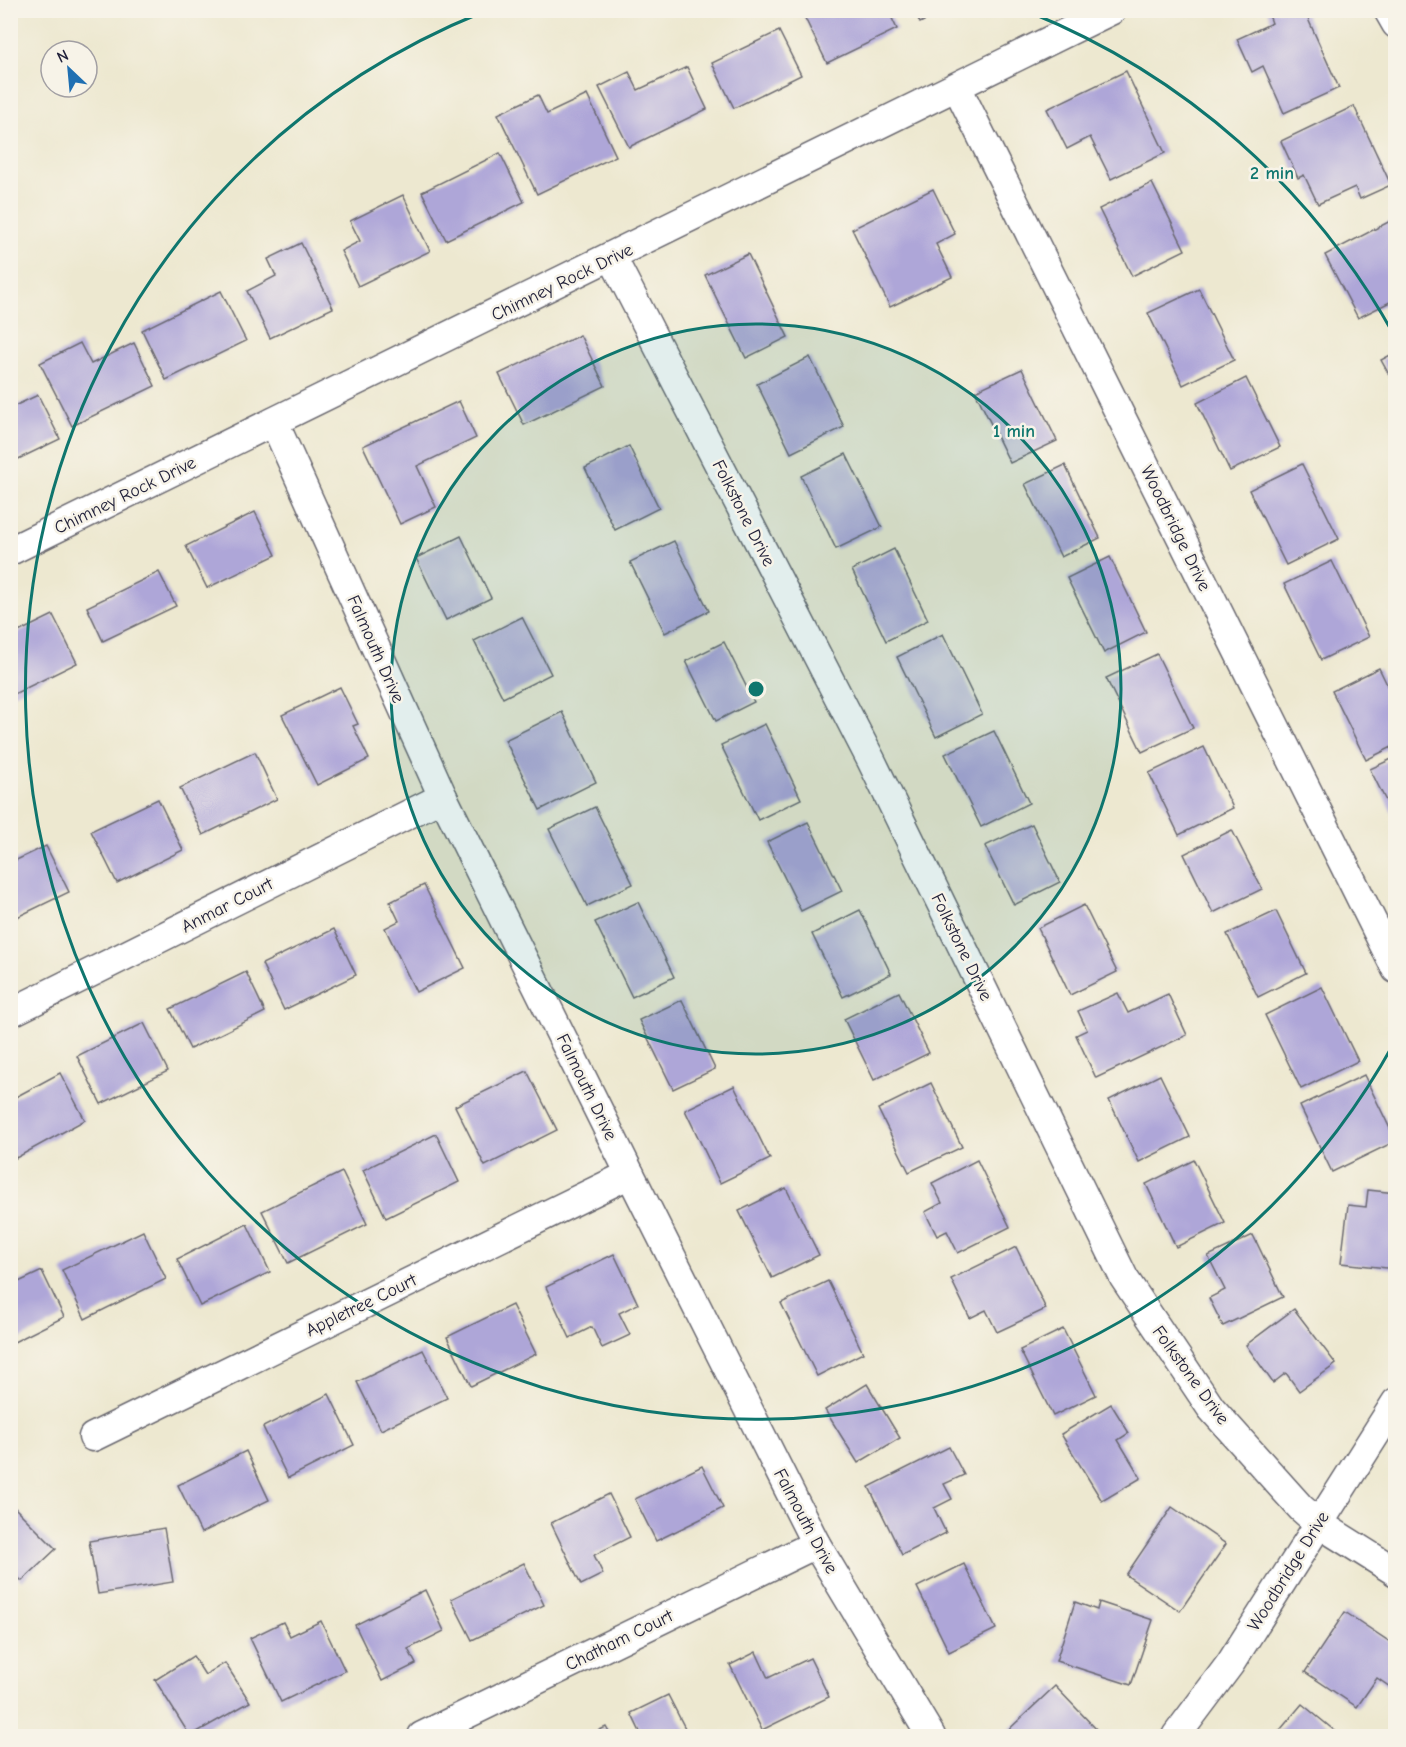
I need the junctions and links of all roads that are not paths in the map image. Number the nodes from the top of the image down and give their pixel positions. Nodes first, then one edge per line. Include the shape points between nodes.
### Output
1 (1112, 10) edge
2 (1388, 10) edge
3 (1395, 24) edge
4 (957, 87) junction
5 (612, 257) junction
6 (274, 422) junction
7 (10, 550) edge
8 (443, 797) junction
9 (1387, 932) edge
10 (1395, 969) edge
11 (10, 1013) edge
12 (630, 1174) junction
13 (1395, 1402) edge
14 (93, 1437) dead end
15 (1318, 1523) junction
16 (816, 1544) junction
17 (1395, 1572) edge
18 (422, 1737) edge
19 (930, 1737) edge
20 (1176, 1737) edge

1 - 4 street, Chimney Rock Drive
2 - 3 street
4 - 5 street, Chimney Rock Drive
4 - 9 street, Woodbridge Drive
5 - 6 street, Chimney Rock Drive
5 - 15 street, Folkstone Drive via 871,760 1124,1278 1211,1408
6 - 7 street, Chimney Rock Drive
6 - 8 street, Falmouth Drive
8 - 11 street, Anmar Court
8 - 12 street, Falmouth Drive
9 - 10 street, Woodbridge Drive
12 - 14 street, Appletree Court
12 - 16 street, Falmouth Drive
13 - 15 street, Woodbridge Drive
15 - 17 street, Folkstone Drive
15 - 20 street, Woodbridge Drive via 1230,1664
16 - 18 street, Chatham Court
16 - 19 street, Falmouth Drive

